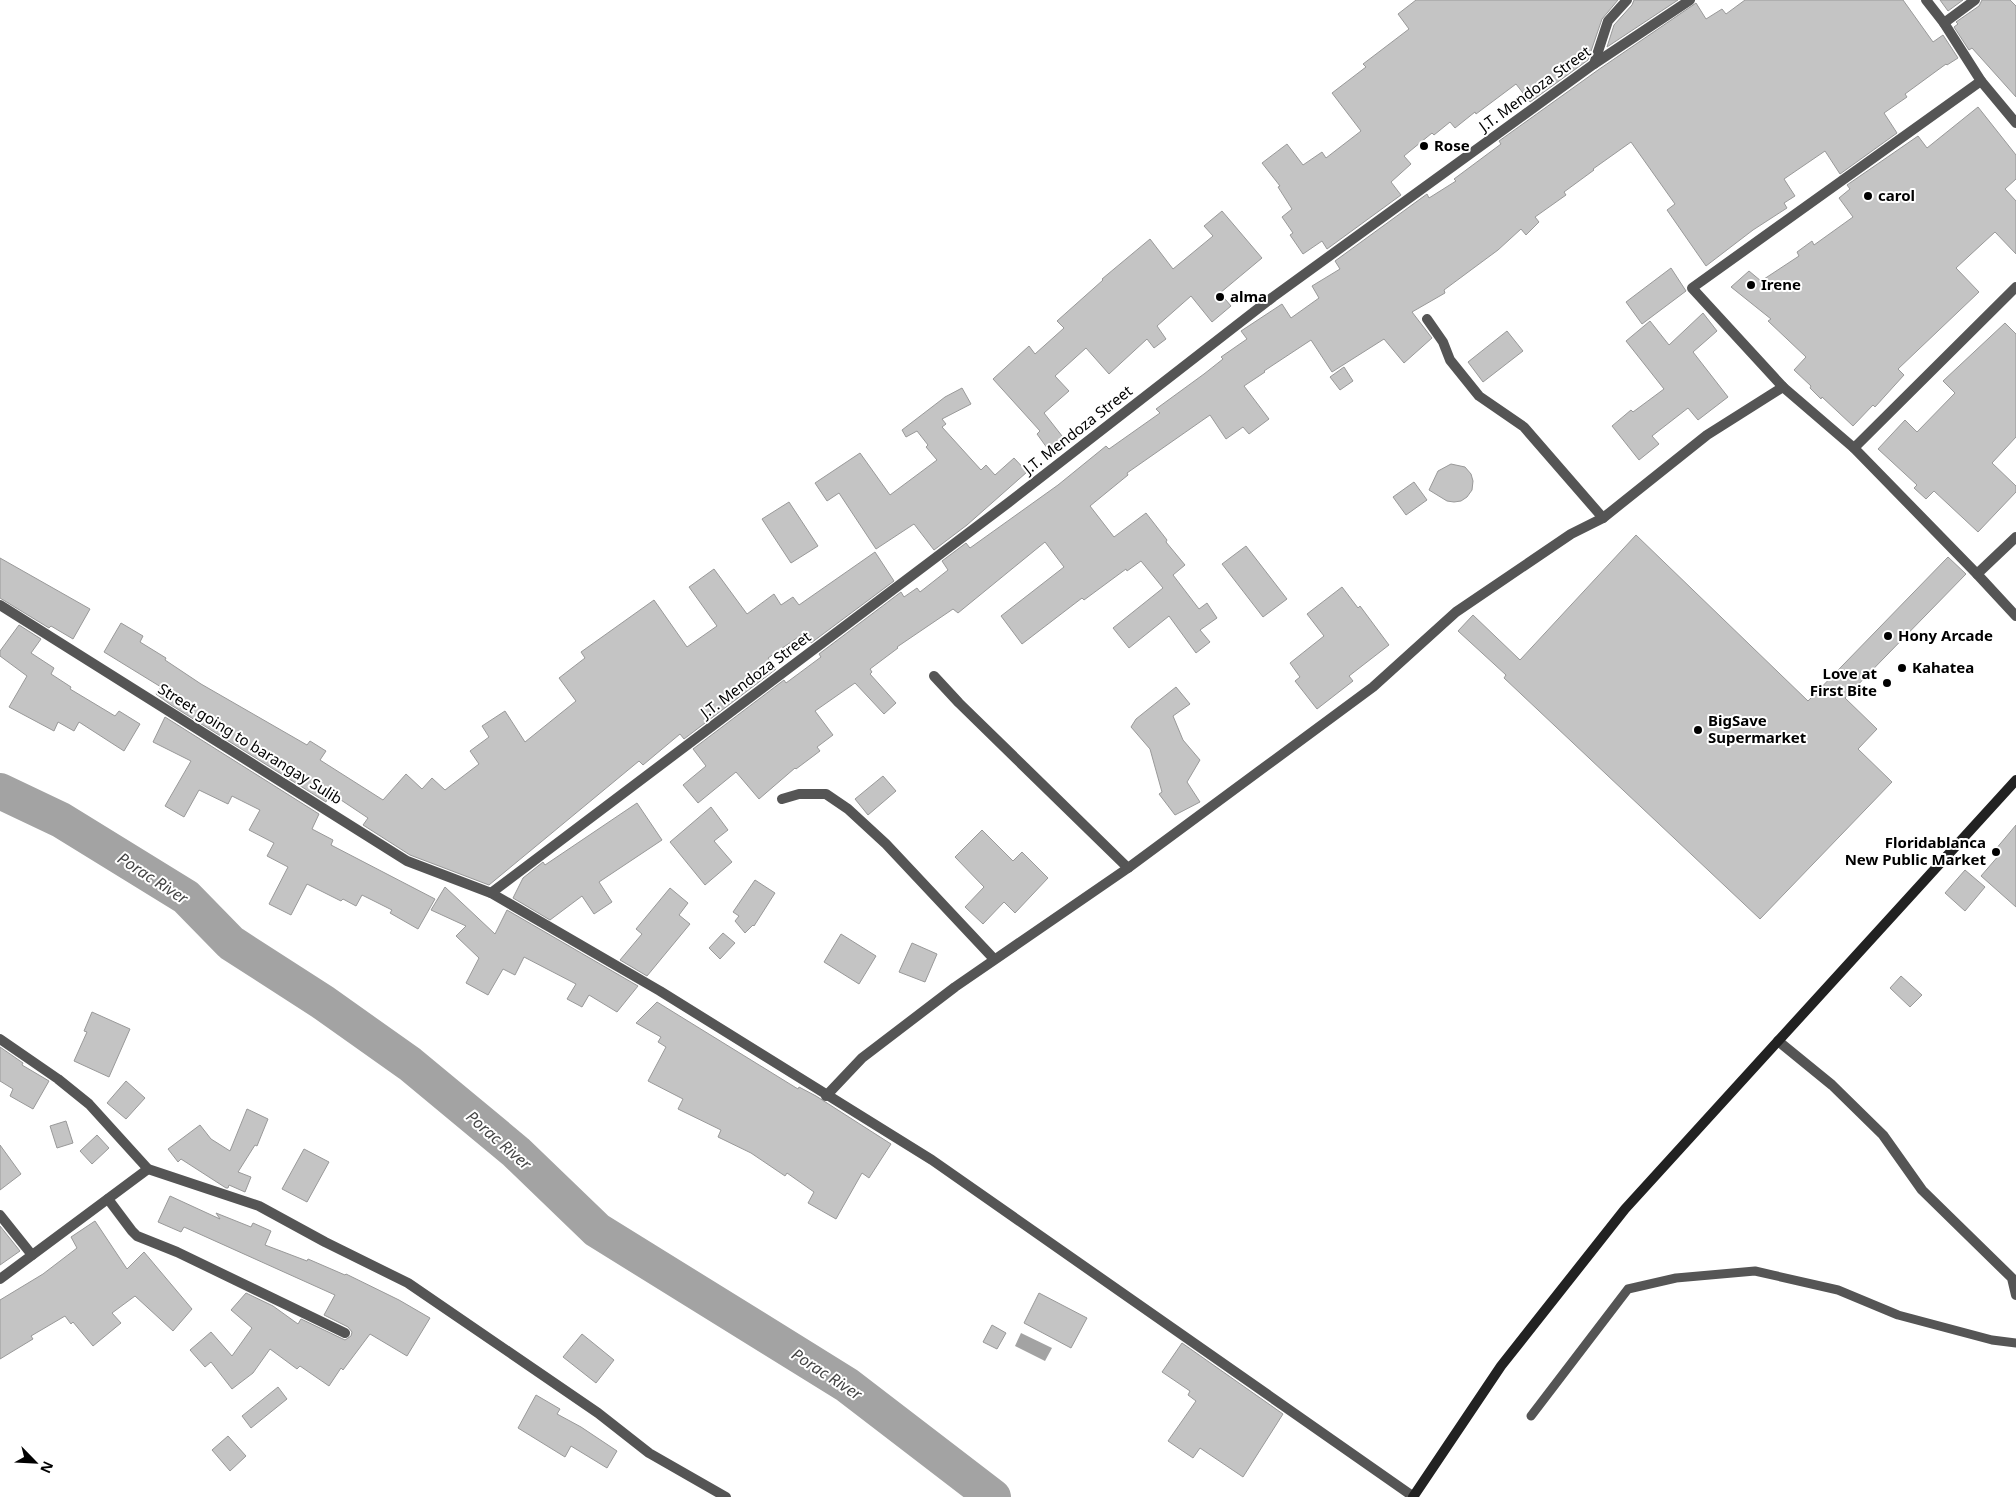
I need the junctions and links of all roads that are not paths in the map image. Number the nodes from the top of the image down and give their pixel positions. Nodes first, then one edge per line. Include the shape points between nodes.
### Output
1 (1627, 0) edge
2 (1690, 0) edge
3 (1926, 0) edge
4 (1975, 0) edge
5 (1944, 23) junction
6 (1594, 64) junction
7 (1981, 81) junction
8 (2016, 123) edge
9 (2016, 287) edge
10 (1427, 319) dead end
11 (1783, 387) junction
12 (1854, 448) junction
13 (1603, 518) junction
14 (2016, 537) edge
15 (1977, 574) junction
16 (0, 605) edge
17 (2016, 616) edge
18 (934, 676) dead end
19 (2016, 780) edge
20 (782, 799) dead end
21 (1128, 868) junction
22 (491, 893) junction
23 (994, 959) junction
24 (0, 1039) edge
25 (1778, 1041) junction
26 (826, 1096) junction
27 (148, 1169) junction
28 (108, 1199) junction
29 (0, 1215) edge
30 (32, 1255) junction
31 (0, 1279) edge
32 (2016, 1295) edge
33 (345, 1334) dead end
34 (2016, 1343) edge
35 (1531, 1416) dead end
36 (726, 1497) edge
37 (1413, 1497) edge

1 - 6 street via 1608,21
2 - 6 street, J.T. Mendoza Street
3 - 5 street
4 - 5 street
5 - 7 street
6 - 22 street, J.T. Mendoza Street via 1272,297 1016,497
7 - 8 street
7 - 11 street via 1692,288
9 - 12 street
10 - 13 street via 1443,342 1450,360 1479,396 1524,427
11 - 12 street
11 - 13 street via 1707,435
12 - 15 street
13 - 21 street via 1571,534 1456,612 1373,687
14 - 15 street
15 - 17 street
16 - 22 street, Street going to barangay Sulib via 407,861
18 - 21 street
19 - 25 street
20 - 23 street via 799,794 826,794 848,809 886,844
21 - 23 street
22 - 26 street, Street going to barangay Sulib via 660,991
23 - 26 street via 862,1058
24 - 27 street via 89,1104
25 - 32 street via 1832,1085 1883,1135 1922,1190 2012,1278
25 - 37 street via 1625,1208 1501,1366
26 - 37 street, Street going to barangay Sulib via 932,1160
27 - 28 street
27 - 36 street via 259,1206 408,1283 598,1412 649,1453
28 - 30 street
28 - 33 street via 137,1236 177,1252
29 - 30 street
30 - 31 street
34 - 35 lane via 1992,1340 1898,1315 1838,1290 1755,1271 1676,1278 1628,1289

